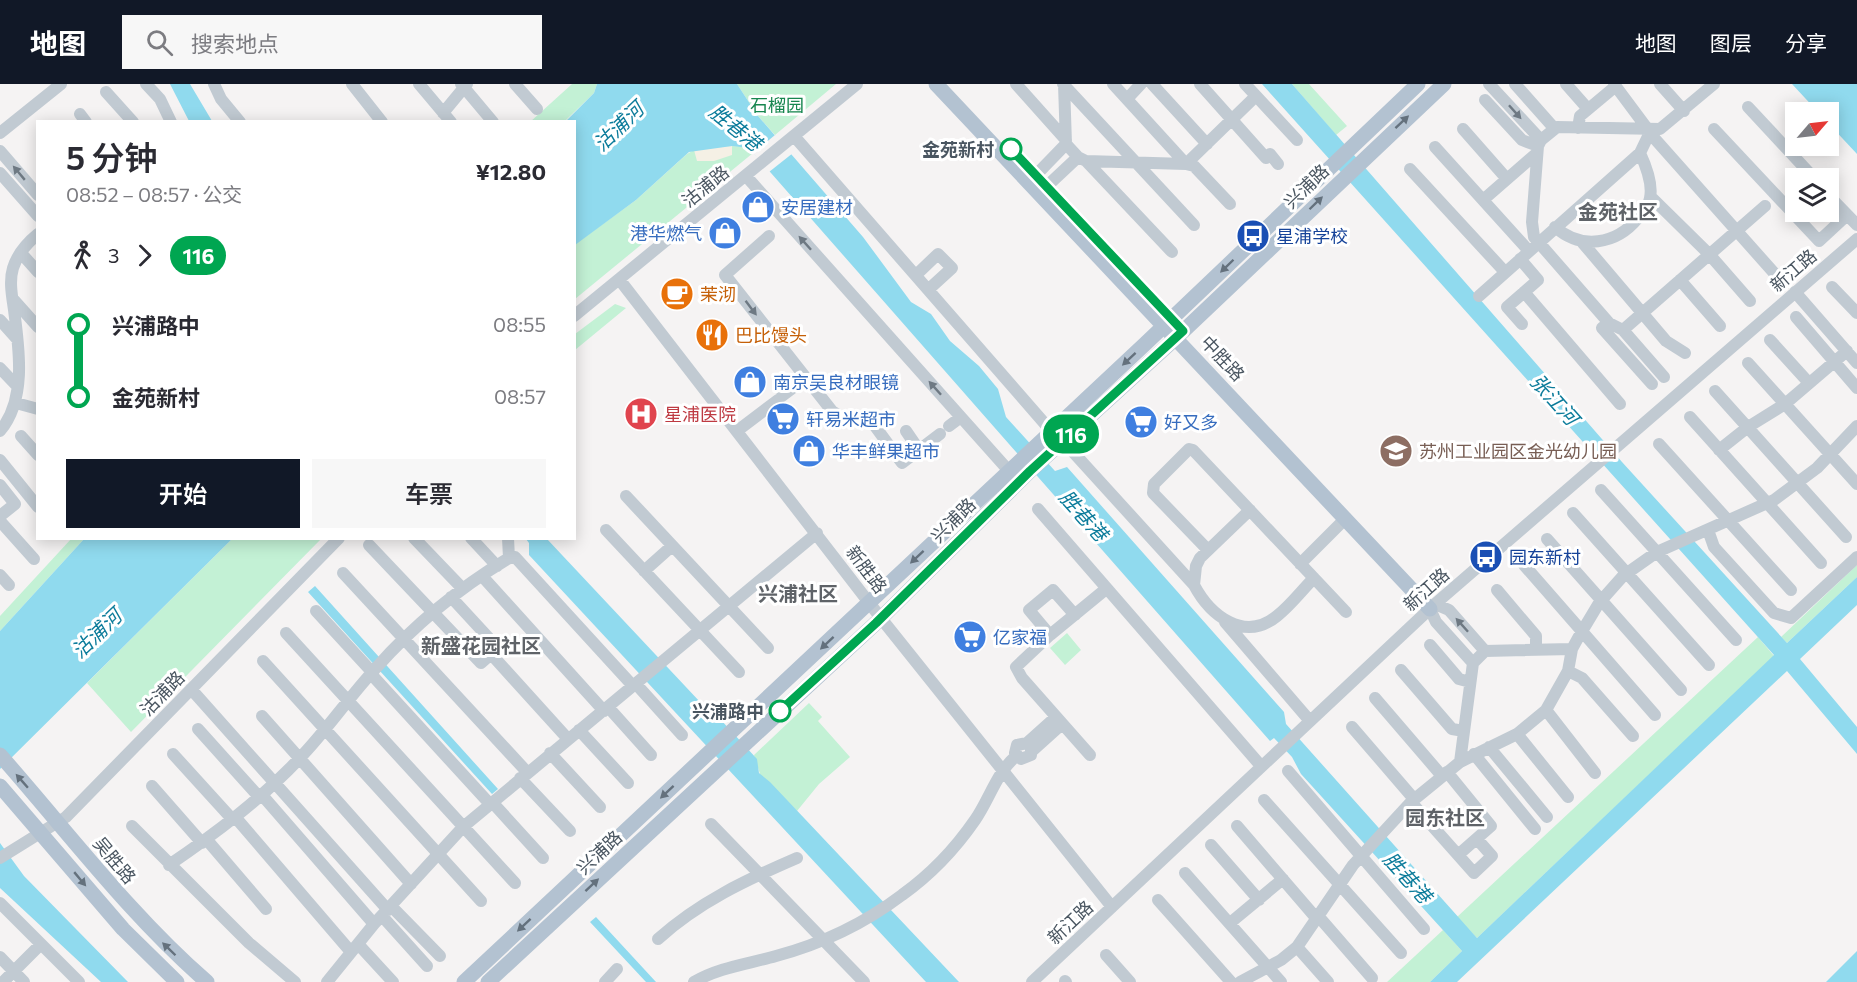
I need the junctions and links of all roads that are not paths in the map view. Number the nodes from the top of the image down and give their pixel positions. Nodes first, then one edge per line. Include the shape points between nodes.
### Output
1 (61, 84) edge
2 (147, 84) edge
3 (214, 84) edge
4 (352, 84) edge
5 (419, 84) edge
6 (515, 84) edge
7 (856, 84) edge
8 (936, 84) edge
9 (949, 84) edge
10 (1016, 84) edge
11 (1064, 84) edge
12 (1113, 84) edge
13 (1141, 84) edge
14 (1152, 84) edge
15 (1200, 84) edge
16 (1245, 84) edge
17 (1418, 84) edge
18 (1444, 84) edge
19 (1490, 84) edge
20 (1515, 84) edge
21 (1566, 84) edge
22 (1660, 84) edge
23 (464, 85) edge
24 (1615, 85) edge
25 (1711, 85) edge
26 (106, 92) dead end
27 (1256, 96) junction
28 (1127, 99) junction
29 (1485, 100) dead end
30 (1748, 107) dead end
31 (537, 109) dead end
32 (1588, 109) junction
33 (1684, 111) junction
34 (447, 117) edge
35 (131, 120) edge
36 (169, 120) edge
37 (238, 120) edge
38 (380, 120) edge
39 (491, 120) edge
40 (1232, 120) junction
41 (1554, 128) junction
42 (1578, 128) junction
43 (1463, 129) dead end
44 (1714, 129) dead end
45 (1651, 130) junction
46 (0, 133) edge
47 (794, 136) junction
48 (1297, 141) dead end
49 (1066, 142) junction
50 (1785, 142) edge
51 (1207, 144) junction
52 (1538, 146) junction
53 (1435, 147) dead end
54 (0, 151) edge
55 (1640, 153) junction
56 (1082, 159) junction
57 (1136, 162) junction
58 (1186, 164) junction
59 (1278, 164) dead end
60 (1410, 169) dead end
61 (0, 173) edge
62 (746, 176) junction
63 (1507, 179) junction
64 (1038, 183) junction
65 (36, 193) edge
66 (1651, 197) junction
67 (1483, 200) junction
68 (1230, 204) dead end
69 (1765, 206) dead end
70 (1839, 207) edge
71 (36, 214) edge
72 (1847, 215) junction
73 (1194, 225) dead end
74 (1857, 225) edge
75 (1555, 227) junction
76 (777, 229) junction
77 (1736, 230) junction
78 (36, 236) edge
79 (1857, 239) edge
80 (1582, 242) junction
81 (1529, 251) junction
82 (1172, 252) dead end
83 (21, 253) junction
84 (1709, 254) junction
85 (36, 270) edge
86 (1505, 272) junction
87 (1774, 274) dead end
88 (916, 275) junction
89 (619, 279) junction
90 (1680, 280) junction
91 (1833, 286) dead end
92 (929, 289) junction
93 (1524, 292) junction
94 (1795, 292) junction
95 (1479, 296) dead end
96 (13, 299) junction
97 (1750, 301) dead end
98 (1642, 313) junction
99 (576, 314) edge
100 (1857, 314) edge
101 (1796, 317) dead end
102 (0, 320) edge
103 (1169, 322) junction
104 (1609, 323) junction
105 (1521, 324) dead end
106 (36, 325) edge
107 (1720, 326) dead end
108 (1623, 330) junction
109 (1180, 334) junction
110 (18, 340) junction
111 (1770, 340) dead end
112 (1685, 353) dead end
113 (1852, 354) edge
114 (1835, 361) junction
115 (1748, 363) dead end
116 (0, 368) edge
117 (1664, 377) dead end
118 (806, 378) junction
119 (1809, 383) junction
120 (1652, 384) dead end
121 (17, 386) junction
122 (1857, 388) edge
123 (1715, 391) dead end
124 (16, 404) junction
125 (1620, 404) dead end
126 (1785, 404) junction
127 (36, 409) edge
128 (961, 417) junction
129 (1690, 417) dead end
130 (1, 427) edge
131 (1748, 427) junction
132 (1857, 428) edge
133 (737, 431) junction
134 (906, 431) dead end
135 (21, 436) dead end
136 (1052, 442) junction
137 (1659, 444) dead end
138 (920, 450) junction
139 (1719, 450) junction
140 (36, 453) edge
141 (1831, 455) junction
142 (0, 460) edge
143 (1026, 465) junction
144 (1009, 471) junction
145 (1799, 483) junction
146 (1857, 484) edge
147 (0, 485) edge
148 (1601, 490) dead end
149 (33, 491) edge
150 (626, 496) dead end
151 (1768, 503) junction
152 (1038, 509) dead end
153 (1250, 510) junction
154 (1573, 513) dead end
155 (0, 516) edge
156 (1346, 518) junction
157 (0, 521) edge
158 (1729, 521) junction
159 (606, 530) dead end
160 (1708, 530) junction
161 (817, 533) junction
162 (1846, 537) dead end
163 (1547, 538) dead end
164 (337, 540) edge
165 (416, 540) edge
166 (473, 540) edge
167 (508, 540) edge
168 (369, 545) dead end
169 (672, 546) junction
170 (1208, 550) junction
171 (1657, 552) junction
172 (1857, 557) edge
173 (509, 558) junction
174 (34, 559) dead end
175 (1821, 563) dead end
176 (1300, 564) junction
177 (1524, 565) dead end
178 (497, 566) junction
179 (644, 571) junction
180 (343, 573) dead end
181 (1627, 573) junction
182 (482, 576) junction
183 (1314, 578) junction
184 (1194, 585) junction
185 (462, 588) junction
186 (1106, 589) junction
187 (1497, 590) dead end
188 (1791, 590) dead end
189 (450, 597) junction
190 (1602, 600) junction
191 (869, 602) junction
192 (729, 606) junction
193 (1433, 606) junction
194 (316, 611) dead end
195 (432, 612) junction
196 (1346, 612) dead end
197 (1075, 615) junction
198 (881, 617) junction
199 (1225, 622) junction
200 (1583, 629) junction
201 (700, 631) junction
202 (286, 633) dead end
203 (1050, 635) junction
204 (404, 638) junction
205 (1736, 640) dead end
206 (1430, 645) dead end
207 (768, 648) dead end
208 (1572, 649) junction
209 (1536, 650) junction
210 (1485, 651) junction
211 (491, 654) junction
212 (263, 661) dead end
213 (1473, 663) junction
214 (1709, 665) dead end
215 (1401, 670) dead end
216 (1568, 671) junction
217 (372, 672) junction
218 (739, 672) dead end
219 (1470, 682) junction
220 (637, 683) junction
221 (191, 689) junction
222 (1681, 690) dead end
223 (1375, 698) dead end
224 (349, 701) junction
225 (606, 709) junction
226 (1545, 710) junction
227 (1654, 715) dead end
228 (262, 716) dead end
229 (1059, 720) junction
230 (1310, 721) junction
231 (1352, 727) dead end
232 (198, 729) dead end
233 (325, 730) junction
234 (579, 730) junction
235 (1464, 731) junction
236 (1517, 734) junction
237 (682, 735) dead end
238 (1633, 736) dead end
239 (568, 739) junction
240 (1489, 747) junction
241 (550, 753) junction
242 (173, 754) dead end
243 (1474, 754) junction
244 (651, 755) dead end
245 (1089, 755) dead end
246 (3, 759) edge
247 (300, 759) junction
248 (1460, 762) junction
249 (1261, 766) junction
250 (1004, 771) junction
251 (1288, 771) dead end
252 (1595, 773) dead end
253 (1445, 774) junction
254 (524, 775) junction
255 (275, 783) junction
256 (628, 783) dead end
257 (0, 786) edge
258 (152, 786) dead end
259 (261, 797) junction
260 (1568, 797) dead end
261 (1264, 800) dead end
262 (1413, 800) junction
263 (491, 802) junction
264 (600, 807) dead end
265 (1547, 817) dead end
266 (234, 819) junction
267 (58, 822) junction
268 (711, 824) dead end
269 (132, 825) dead end
270 (1237, 826) dead end
271 (463, 827) junction
272 (1535, 829) dead end
273 (570, 831) dead end
274 (42, 834) junction
275 (1477, 839) junction
276 (204, 841) junction
277 (1211, 845) dead end
278 (1364, 852) junction
279 (437, 855) junction
280 (1458, 855) junction
281 (5, 856) edge
282 (543, 858) dead end
283 (797, 858) dead end
284 (169, 865) junction
285 (1185, 873) dead end
286 (760, 874) junction
287 (1283, 879) junction
288 (515, 883) dead end
289 (411, 884) junction
290 (1340, 884) junction
291 (1158, 900) dead end
292 (1259, 900) junction
293 (481, 901) dead end
294 (0, 903) edge
295 (1112, 907) junction
296 (266, 909) dead end
297 (384, 914) junction
298 (1318, 918) junction
299 (1230, 923) junction
300 (1424, 928) dead end
301 (658, 939) dead end
302 (824, 940) junction
303 (41, 944) junction
304 (1297, 947) junction
305 (355, 948) junction
306 (1401, 953) dead end
307 (1106, 955) dead end
308 (440, 956) dead end
309 (0, 957) edge
310 (427, 966) dead end
311 (1269, 968) junction
312 (617, 969) dead end
313 (14, 971) junction
314 (1372, 978) dead end
315 (334, 979) edge
316 (3, 982) edge
317 (24, 982) edge
318 (79, 982) edge
319 (177, 982) edge
320 (207, 982) edge
321 (295, 982) edge
322 (393, 982) edge
323 (464, 982) edge
324 (488, 982) edge
325 (605, 982) edge
326 (694, 982) edge
327 (864, 982) edge
328 (1032, 982) edge
329 (1130, 982) edge
330 (1231, 982) edge
331 (1240, 982) edge
332 (1281, 982) edge
333 (1328, 982) edge

1 - 46 street
2 - 36 street via 160,99
3 - 37 street
4 - 38 street
5 - 34 street
6 - 31 street
7 - 47 street, 沽浦路
8 - 64 main road, 中胜路
9 - 64 main road, 中胜路
10 - 49 street
11 - 49 street
11 - 57 street
12 - 28 street
13 - 28 street
14 - 51 street
15 - 40 street
16 - 27 street
17 -> 103 main road, 兴浦路
109 -> 18 main road, 兴浦路
19 -> 52 street
20 - 41 street
21 - 32 street
22 - 33 street
23 - 34 street
23 - 39 street
24 - 32 street
24 - 45 street
25 - 33 street
26 - 35 street
27 - 40 street
27 - 48 street
28 - 58 street
29 - 52 street via 1521,141
30 - 50 street
32 - 42 street via 1580,116
33 - 45 street via 1665,127
40 - 51 street
40 - 59 street via 1266,158 1270,154
41 - 42 street
41 - 52 street
42 - 45 street
43 - 63 street
44 - 72 street via 1819,241
45 - 55 street
45 - 77 street
47 - 62 street, 沽浦路
47 - 88 street
49 - 56 street
49 - 64 street
51 - 58 street
52 - 63 street
52 - 81 street
53 - 67 street
65 -> 54 street
55 - 66 street
55 - 75 street
56 - 57 street
56 - 64 street
56 - 82 street
57 - 58 street
57 - 73 street
58 - 68 street via 1194,166
60 - 86 street
61 - 71 street
62 - 76 street via 762,195
62 - 89 street, 沽浦路
63 - 67 street
64 - 103 main road, 中胜路
66 - 80 street via 1641,215 1623,232 1596,243
66 - 84 street
67 - 81 street
69 - 77 street
70 - 72 street
72 - 74 street
75 - 80 street
75 - 81 street
76 -> 118 street via 725,275
128 -> 76 street
77 - 84 street
77 - 87 street
78 - 83 street
79 - 94 street, 新江路
80 - 98 street
81 - 86 street
81 - 93 street via 1538,280
81 - 104 street
83 - 85 street
83 - 96 street via 12,269
84 - 90 street
84 - 97 street
86 - 95 street
88 - 92 street
88 - 92 street via 938,254 951,268
89 - 99 street, 沽浦路
89 - 133 street, 新胜路
90 - 98 street
90 - 107 street
91 - 100 street
92 - 136 street via 1014,388
93 - 105 street via 1507,307
93 - 125 street
94 - 113 street
94 - 193 street, 新江路
96 - 106 street
96 - 110 street
98 - 108 street
98 - 112 street via 1666,341
101 - 114 street
102 - 110 street
103 - 109 main road, 中胜路
103 -> 136 main road, 兴浦路
104 - 108 street
104 - 120 street via 1602,328
108 - 117 street
109 - 136 main road, 兴浦路
109 - 156 main road, 中胜路
109 - 193 main road, 中胜路
110 - 121 street
111 - 119 street
113 - 114 street
114 - 119 street
114 - 122 street
115 - 126 street
116 - 121 street
118 - 133 street
118 - 138 street via 832,411 840,416 869,418 902,463
119 - 126 street
121 - 124 street
123 - 131 street
124 - 127 street
124 - 130 street
126 - 131 street
126 - 141 street
128 - 138 street
128 - 144 street
129 - 139 street
131 - 139 street
131 - 145 street
132 - 141 street
133 - 161 street, 新胜路
134 - 138 street
135 - 140 street
136 - 143 main road, 兴浦路
136 - 184 street
137 - 158 street
139 - 151 street
141 - 145 street
141 - 146 street
142 - 149 street
143 - 144 main road, 兴浦路
143 - 198 main road, 兴浦路
144 -> 191 main road, 兴浦路
145 - 151 street
145 - 162 street
147 - 155 street via 15,504
148 - 171 street
150 - 169 street
151 - 158 street
151 - 175 street
152 - 186 street
153 - 170 street
153 - 170 street via 1193,450 1184,452 1154,484 1153,493
153 - 176 street
154 - 181 street
156 - 176 street
156 - 193 main road, 中胜路
157 - 174 street
158 - 160 street
158 - 188 street
159 - 179 street
160 - 171 street
160 - 172 street via 1714,547 1774,613 1791,618
161 - 191 street, 新胜路
161 - 192 street
163 - 190 street
164 - 221 street, 沽浦路
165 - 185 street
166 - 178 street
167 - 173 street
168 - 195 street
169 - 179 street
169 - 192 street
170 - 184 street via 1196,566
171 - 181 street
171 - 205 street
173 - 178 street
173 - 220 street via 515,557
176 - 183 street
177 - 200 street
178 - 182 street
179 - 201 street
180 - 204 street
181 - 190 street
181 - 214 street
182 - 185 street
182 - 225 street
183 - 196 street
183 - 199 street via 1269,621 1246,626
184 - 199 street via 1200,597
185 - 189 street
186 - 197 street
186 - 249 street
187 - 209 street via 1536,636
189 - 195 street
189 - 211 street via 498,648
190 - 200 street
190 - 222 street
191 - 198 street, 新胜路
191 -> 323 main road, 兴浦路
192 - 201 street
192 - 207 street
210 -> 193 street via 1449,610
193 - 213 street via 1436,622
193 - 230 street, 新江路
194 - 217 street
195 - 204 street
195 - 211 street via 481,663
197 - 203 street
197 - 203 street via 1053,590 1029,610
198 - 250 street, 新胜路
324 -> 198 main road, 兴浦路
199 - 230 street
200 - 208 street
200 - 227 street
201 - 218 street
201 - 220 street
202 - 224 street
203 - 229 street via 1016,667 1017,673
204 - 217 street
204 - 254 street
206 - 219 street via 1459,680
208 - 209 street
208 - 216 street
209 - 210 street
210 - 213 street
211 - 239 street
212 - 233 street
213 - 219 street
215 - 235 street via 1452,729
216 - 226 street
216 - 238 street via 1582,678
217 - 224 street
217 - 263 street
219 - 235 street
220 - 225 street
220 - 237 street
221 - 255 street
221 - 267 street, 沽浦路
223 - 253 street
224 - 233 street
224 - 271 street
225 - 234 street
225 - 244 street
226 - 236 street
226 - 252 street
228 - 247 street
229 - 245 street
229 - 250 street via 1029,747 1029,757 1018,758
230 - 249 street, 新江路
231 - 262 street
232 - 259 street
233 - 247 street
233 - 279 street
234 - 239 street
234 - 256 street
235 - 248 street
236 - 240 street
236 - 260 street
239 - 241 street
240 - 243 street
240 - 265 street
241 - 254 street
241 - 264 street
242 - 266 street
243 - 248 street
243 - 272 street
267 -> 246 main road, 吴胜路
247 - 255 street
247 - 289 street
248 - 253 street
249 - 295 street, 新江路
250 - 295 street, 新胜路
250 - 302 street via 947,855 889,905
251 - 278 street
253 - 262 street
253 - 275 street via 1491,826
254 - 263 street
254 - 273 street
255 - 259 street
255 - 297 street
257 - 274 main road
258 - 276 street
259 - 266 street
259 - 297 street
261 - 290 street
262 - 278 street
262 - 280 street
263 - 271 street
263 - 282 street
266 - 276 street
266 - 305 street
267 - 274 street, 沽浦路
320 -> 267 main road, 吴胜路 via 134,913
268 - 286 street
269 - 284 street
270 - 287 street
271 - 279 street
271 - 288 street
274 - 281 street, 沽浦路
274 -> 319 main road via 123,929
275 - 280 street
275 - 280 street via 1492,856 1474,873
276 - 284 street
276 - 296 street
277 - 292 street
278 - 290 street
278 - 300 street
279 - 289 street
279 - 293 street
283 - 286 street
284 - 321 street
285 - 299 street
286 - 301 street via 687,914
286 - 302 street
287 - 292 street
287 - 298 street
289 - 297 street
290 - 298 street
290 - 306 street
291 - 330 street
292 - 299 street
294 - 303 street
295 - 328 street, 新江路
297 - 305 street
297 - 308 street
297 - 310 street
298 - 304 street
298 - 314 street
299 - 311 street
302 - 326 street via 738,964
302 - 327 street
303 - 313 street
303 - 318 street
304 - 311 street
304 - 333 street
305 - 315 street
305 - 322 street
307 - 329 street
309 - 313 street
311 - 331 street
311 - 332 street
312 - 325 street
313 - 316 street
313 - 317 street

